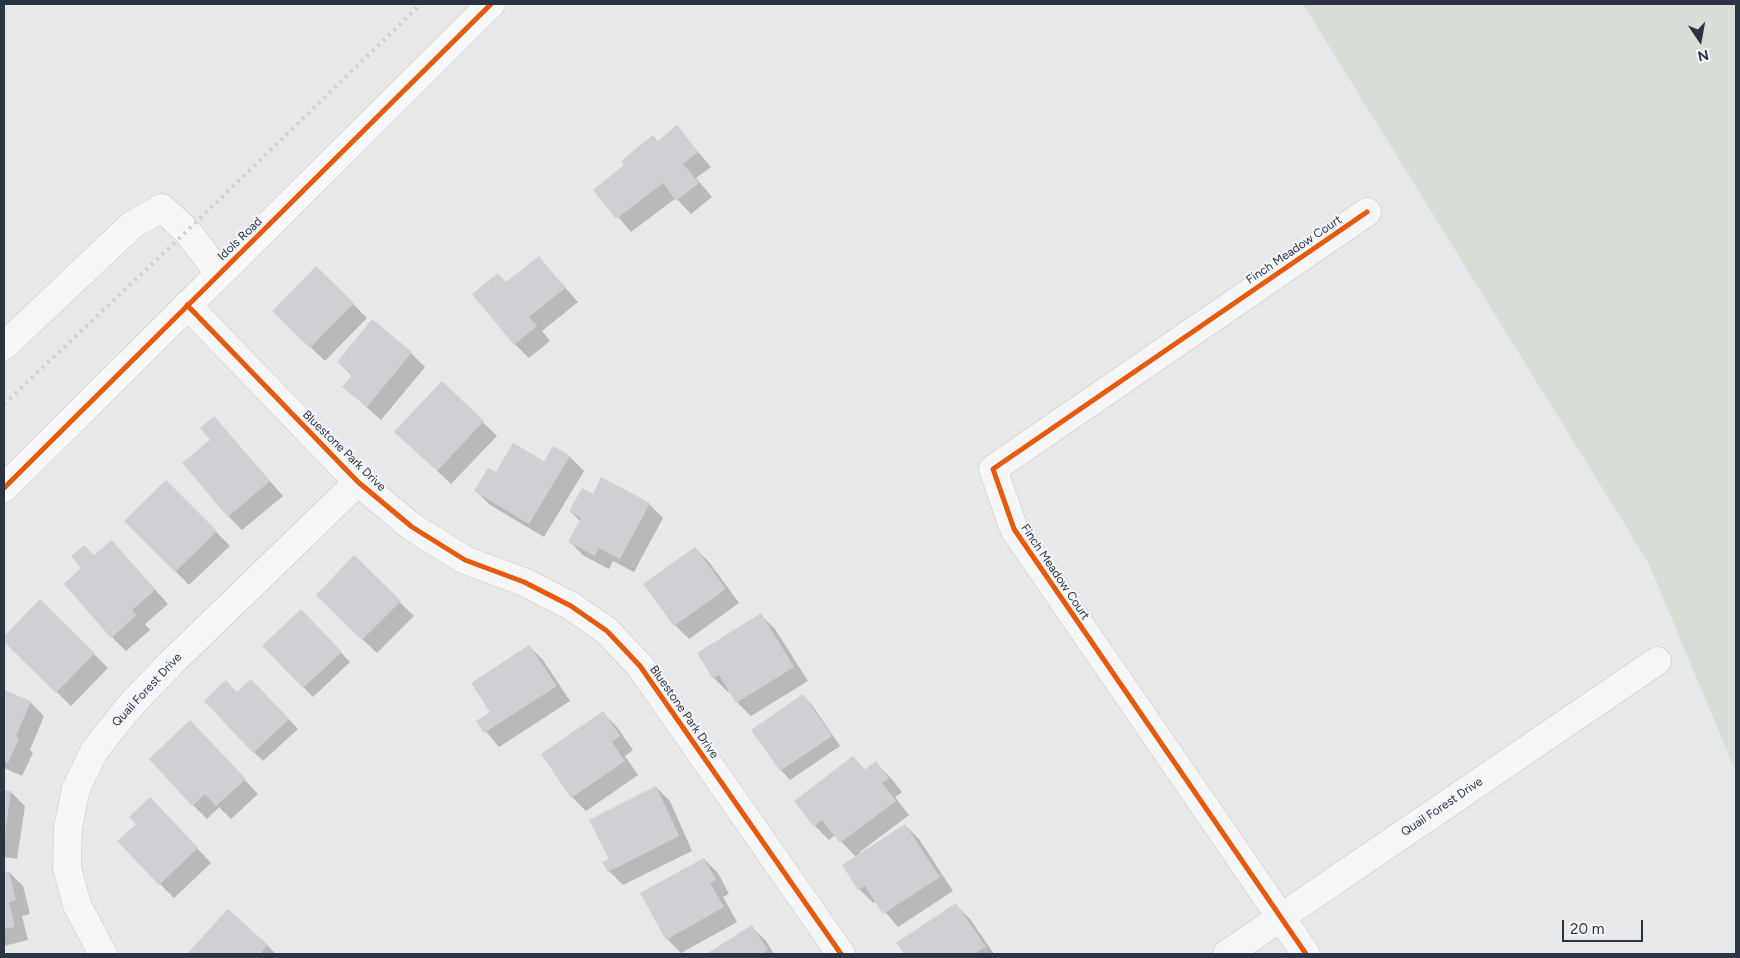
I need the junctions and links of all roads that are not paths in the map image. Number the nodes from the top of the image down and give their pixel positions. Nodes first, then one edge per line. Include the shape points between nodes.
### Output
1 (491, 4) edge
2 (1367, 212) dead end
3 (219, 273) junction
4 (187, 306) junction
5 (4, 346) edge
6 (358, 482) junction
7 (4, 488) edge
8 (1657, 661) dead end
9 (1279, 918) junction
10 (103, 954) edge
11 (841, 954) edge
12 (1227, 954) edge
13 (1306, 954) edge

1 - 3 street, Idols Road
2 - 9 street, Finch Meadow Court via 993,469 1014,529
3 - 4 street, Idols Road
3 - 5 street, Idols Road via 187,231 162,208 132,225
4 - 6 street, Bluestone Park Drive
4 - 7 street, Idols Road
6 - 10 street, Quail Forest Drive via 171,663 94,750 76,788 68,827 67,868 77,905
6 - 11 street, Bluestone Park Drive via 412,528 465,560 524,582 571,606 607,631 640,666
8 - 9 street, Quail Forest Drive
9 - 12 street, Quail Forest Drive
9 - 13 street, Finch Meadow Court

